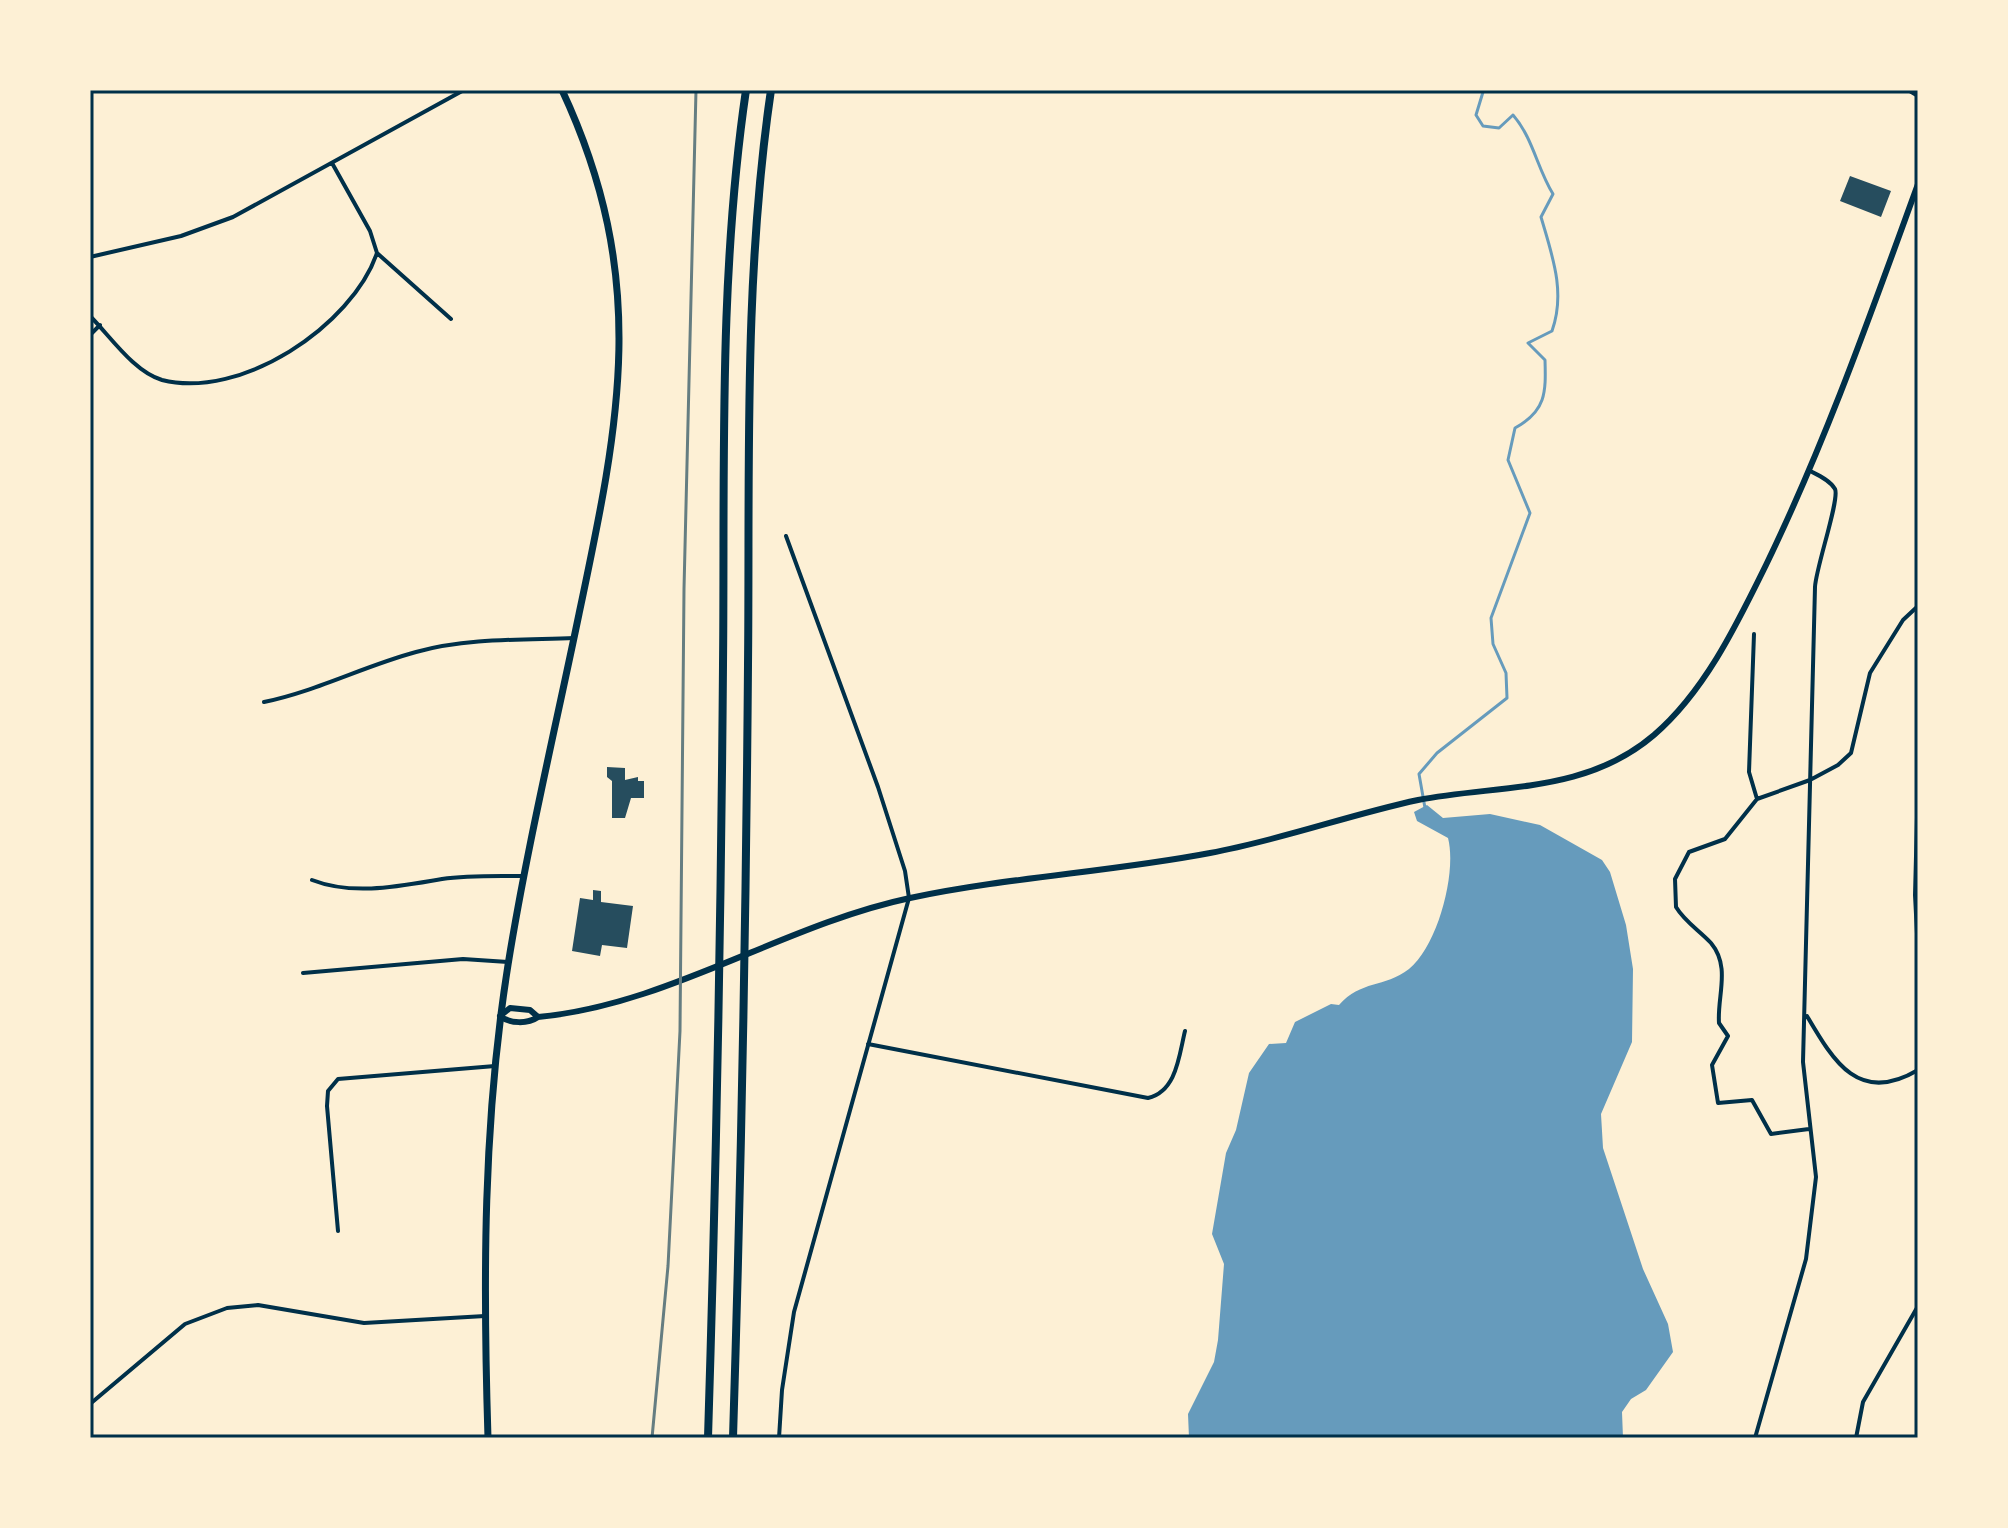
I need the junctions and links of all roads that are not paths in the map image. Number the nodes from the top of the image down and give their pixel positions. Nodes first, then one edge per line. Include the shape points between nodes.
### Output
1 (464, 90) edge
2 (562, 90) edge
3 (746, 90) edge
4 (771, 90) edge
5 (1908, 90) edge
6 (1918, 96) edge
7 (332, 163) junction
8 (1918, 184) edge
9 (1916, 196) edge
10 (377, 253) junction
11 (90, 257) edge
12 (90, 316) edge
13 (451, 319) dead end
14 (100, 325) junction
15 (90, 335) edge
16 (1810, 471) junction
17 (786, 536) dead end
18 (1918, 606) edge
19 (1754, 634) dead end
20 (574, 638) junction
21 (264, 702) dead end
22 (1918, 779) edge
23 (1810, 780) junction
24 (1757, 799) junction
25 (525, 876) junction
26 (312, 880) dead end
27 (909, 898) junction
28 (1918, 953) edge
29 (508, 962) junction
30 (303, 973) dead end
31 (1805, 1014) junction
32 (500, 1016) junction
33 (538, 1017) junction
34 (1185, 1031) dead end
35 (868, 1044) junction
36 (495, 1066) junction
37 (1918, 1070) edge
38 (1810, 1128) junction
39 (338, 1231) dead end
40 (1918, 1306) edge
41 (485, 1316) junction
42 (90, 1404) edge
43 (488, 1438) edge
44 (708, 1438) edge
45 (733, 1438) edge
46 (779, 1438) edge
47 (1755, 1438) edge
48 (1856, 1438) edge

1 - 7 street
2 - 20 main road via 606,216 620,351 611,460
3 - 44 highway via 731,227 726,343 720,1028
4 - 45 highway via 757,217 751,350 745,1049
5 - 6 street
7 - 10 street
7 - 11 street via 210,227
8 - 9 street
9 - 16 street
10 - 13 street
10 - 14 street via 370,274 330,321 240,377 161,380 143,370
12 - 14 street
14 - 15 street
16 - 23 street via 1833,486 1837,496 1816,575
16 - 27 street via 1720,651 1688,699 1656,733 1606,766 1568,780 1411,802 1214,853
17 - 27 street via 878,787
18 - 23 street via 1903,620 1870,673 1851,753
19 - 24 street via 1749,772
20 - 21 street via 444,645 297,696
20 - 25 main road
22 - 28 street
23 - 24 street
23 - 31 street
24 - 38 street via 1725,839 1685,856 1675,879 1674,902 1711,944 1720,964 1719,1023 1728,1036 1712,1065 1718,1103 1752,1100 1771,1134
25 - 26 street via 443,879 402,888 326,886
25 - 29 main road
27 - 33 street via 595,1009
27 - 35 street
29 - 30 street via 463,959
29 - 32 main road
31 - 37 street via 1834,1060 1855,1078 1889,1082
31 - 38 street via 1804,1085
32 - 33 street via 529,1022
32 - 33 street via 510,1008 530,1010
32 - 36 main road
34 - 35 street via 1170,1081 1148,1098
35 - 46 street via 794,1312
36 - 39 street via 338,1079 328,1091 327,1106
36 - 41 main road via 485,1171
38 - 47 street via 1816,1177 1808,1244
40 - 48 street via 1863,1402
41 - 42 street via 364,1323 258,1305 227,1308 185,1324
41 - 43 main road

